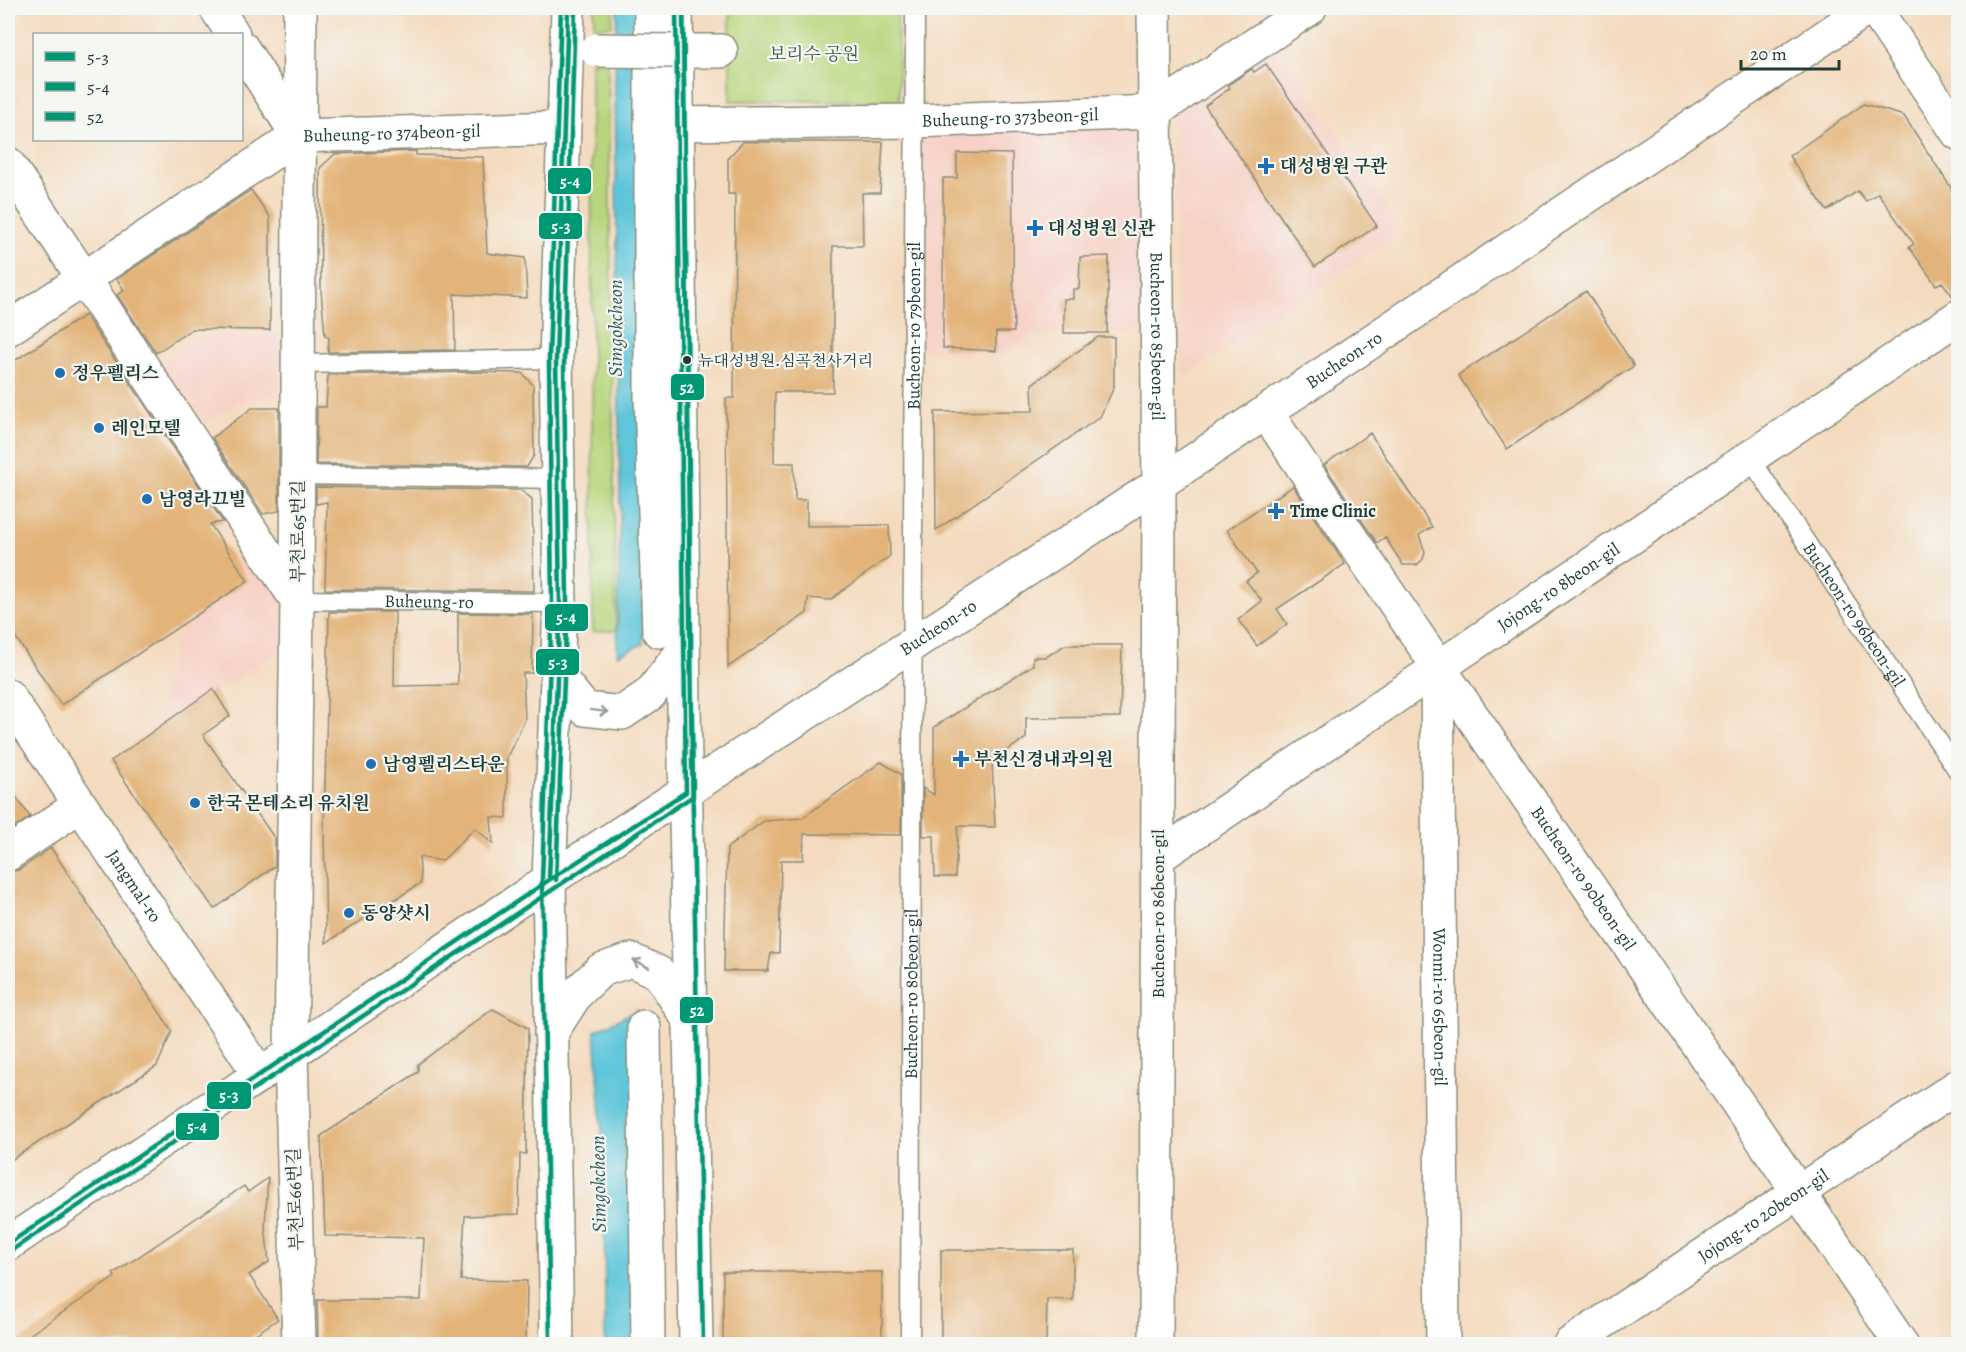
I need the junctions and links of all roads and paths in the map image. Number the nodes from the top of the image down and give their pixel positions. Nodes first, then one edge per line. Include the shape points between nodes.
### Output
1 (216, 8) edge
2 (300, 8) edge
3 (568, 8) edge
4 (651, 8) edge
5 (664, 8) edge
6 (676, 8) edge
7 (915, 8) edge
8 (1154, 8) edge
9 (1310, 8) edge
10 (1868, 8) edge
11 (1874, 8) edge
12 (232, 33) edge
13 (582, 49) junction
14 (243, 50) edge
15 (670, 51) junction
16 (721, 51) dead end
17 (1154, 112) junction
18 (915, 121) junction
19 (677, 124) junction
20 (563, 128) junction
21 (1959, 133) edge
22 (298, 136) junction
23 (8, 164) edge
24 (83, 279) junction
25 (1959, 317) edge
26 (8, 329) edge
27 (556, 359) junction
28 (298, 364) junction
29 (1266, 412) junction
30 (1749, 458) junction
31 (298, 475) junction
32 (558, 479) junction
33 (1159, 484) junction
34 (297, 600) junction
35 (560, 603) junction
36 (671, 641) junction
37 (913, 644) junction
38 (1437, 668) junction
39 (557, 675) junction
40 (8, 696) edge
41 (1959, 771) edge
42 (686, 792) junction
43 (80, 805) junction
44 (8, 854) edge
45 (1158, 857) junction
46 (549, 880) junction
47 (691, 1023) junction
48 (644, 1027) dead end
49 (551, 1033) junction
50 (291, 1054) junction
51 (260, 1075) junction
52 (1959, 1086) edge
53 (1798, 1191) junction
54 (8, 1244) edge
55 (299, 1344) edge
56 (557, 1344) edge
57 (648, 1344) edge
58 (696, 1344) edge
59 (910, 1344) edge
60 (1156, 1344) edge
61 (1443, 1344) edge
62 (1570, 1344) edge
63 (1900, 1344) edge

1 - 12 street
2 - 22 street, 부천로65번길
3 - 13 street
4 - 36 street via 651,396
5 - 15 street
6 - 15 street
7 - 18 lane, Bucheon-ro 79beon-gil
8 - 17 street, Bucheon-ro 85beon-gil
9 - 17 street
10 - 29 street, Bucheon-ro
11 - 21 street
13 - 15 street, bridge
13 - 20 street
14 - 22 street
15 - 16 street
15 - 19 street
17 - 18 street, Buheung-ro 373beon-gil
17 - 33 street, Bucheon-ro 85beon-gil
18 - 19 street, Buheung-ro 373beon-gil
18 - 37 lane, Bucheon-ro 79beon-gil
19 - 36 street
20 - 22 street, Buheung-ro 374beon-gil
20 - 27 street
22 - 24 street, Buheung-ro 374beon-gil
22 - 28 street, 부천로65번길
23 - 24 street
24 - 26 street, Buheung-ro 374beon-gil
24 - 34 street
25 - 30 street, Jojong-ro 8beon-gil
27 - 28 lane
27 - 32 street
28 - 31 street, 부천로65번길
29 - 33 street, Bucheon-ro
29 - 38 street, Bucheon-ro 90beon-gil
30 - 38 street, Jojong-ro 8beon-gil
30 - 41 lane, Bucheon-ro 96beon-gil
31 - 32 lane
31 - 34 street, 부천로65번길
32 - 35 street
33 - 37 street, Bucheon-ro
33 - 45 street, Bucheon-ro 86beon-gil
34 - 35 lane, Buheung-ro
34 - 50 street, 부천로65번길
35 - 39 street
39 -> 36 street via 585,709 622,714 650,693
36 - 42 street
37 - 42 street, Bucheon-ro
37 - 59 lane, Bucheon-ro 80beon-gil
38 - 45 street, Jojong-ro 8beon-gil
38 - 53 street, Bucheon-ro 90beon-gil
38 - 61 street, Wonmi-ro 65beon-gil
39 - 46 street
40 - 43 street, Jangmal-ro
42 - 46 street, Bucheon-ro
42 - 47 street
43 - 44 street
43 - 51 street, Jangmal-ro
45 - 60 street, Bucheon-ro 86beon-gil
46 - 49 street
46 - 50 street, Bucheon-ro
47 -> 49 street via 659,973 631,960 601,970 576,994
47 - 58 street
48 - 57 street
49 - 56 street
50 - 51 street, Bucheon-ro
50 - 55 street, 부천로66번길
51 - 54 street, Bucheon-ro
52 - 53 street, Jojong-ro 20beon-gil
53 - 62 street, Jojong-ro 20beon-gil
53 - 63 street, Bucheon-ro 90beon-gil

